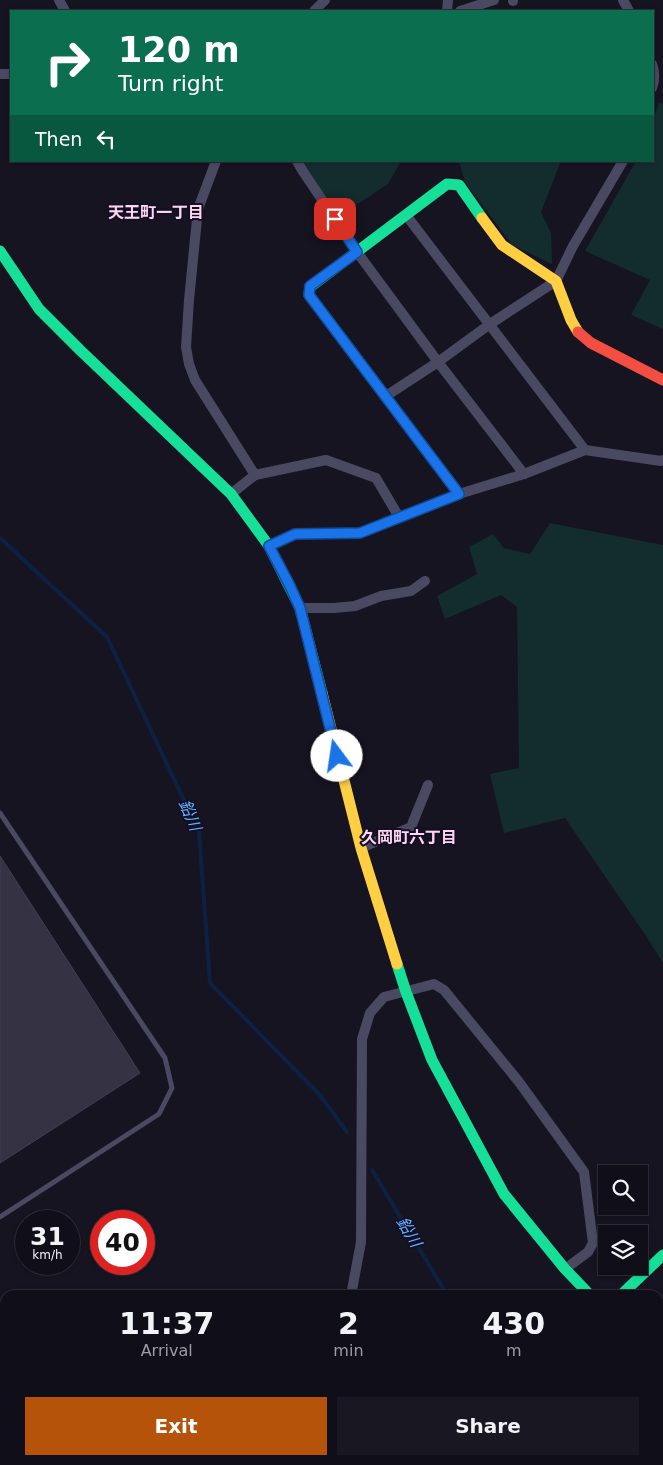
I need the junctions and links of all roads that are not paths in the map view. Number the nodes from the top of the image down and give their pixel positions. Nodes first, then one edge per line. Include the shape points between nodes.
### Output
1 (325, 0) edge
2 (494, 0) edge
3 (316, 10) edge
4 (463, 10) edge
5 (654, 68) edge
6 (654, 82) edge
7 (216, 162) edge
8 (298, 162) edge
9 (622, 162) edge
10 (406, 215) junction
11 (0, 250) edge
12 (357, 252) junction
13 (556, 281) junction
14 (490, 324) junction
15 (438, 362) junction
16 (663, 380) edge
17 (386, 396) junction
18 (585, 450) junction
19 (663, 460) edge
20 (524, 474) junction
21 (255, 475) junction
22 (231, 494) junction
23 (459, 494) junction
24 (399, 517) junction
25 (269, 546) junction
26 (425, 581) dead end
27 (300, 608) junction
28 (428, 785) dead end
29 (0, 813) edge
30 (360, 848) junction
31 (406, 992) junction
32 (0, 1216) edge
33 (663, 1255) edge
34 (565, 1269) junction
35 (352, 1290) edge
36 (585, 1290) edge
37 (626, 1290) edge

1 - 3 street
2 - 4 street
5 - 6 street
7 - 21 street via 198,209 186,347 195,380
8 - 12 street
9 - 13 street
10 - 12 street
10 - 13 street via 447,184 459,185 502,245
10 - 14 street
11 - 22 street via 40,309
12 - 15 street
12 - 17 street via 310,286 309,295
13 - 14 street
13 - 16 street via 570,320 578,332 591,343
14 - 15 street
14 - 18 street
15 - 17 street
15 - 20 street
17 - 23 street
18 - 19 street
18 - 20 street
20 - 23 street
21 - 22 street
21 - 24 street via 326,460 376,478
22 - 25 street
23 - 24 street
24 - 25 street via 360,533 295,534
25 - 27 street
26 - 27 street via 411,591 381,596 355,606
27 - 30 street
28 - 30 street via 411,827
29 - 32 lane via 165,1058 172,1088 159,1114
30 - 31 street
31 - 34 street via 432,1060 504,1194
31 - 34 street via 434,984 444,990 519,1082 584,1172 592,1243 588,1252
31 - 35 street via 384,997 370,1012 362,1039 361,1242
33 - 37 street
34 - 36 street

